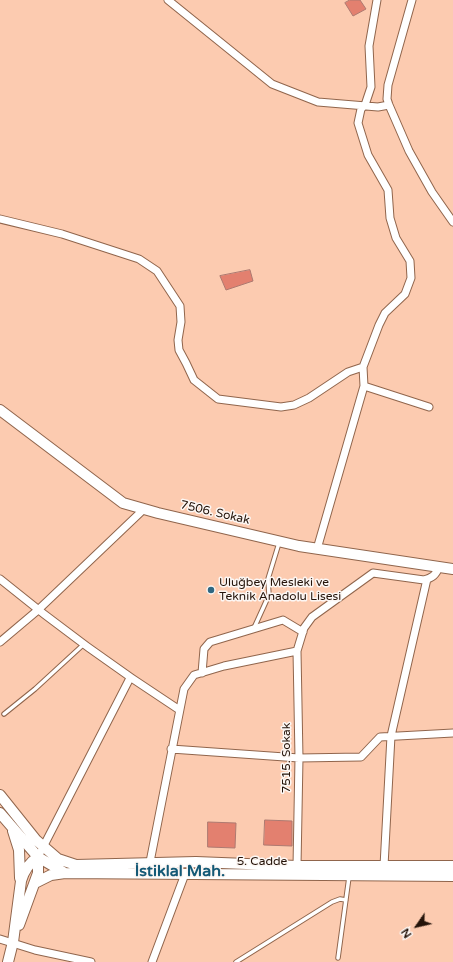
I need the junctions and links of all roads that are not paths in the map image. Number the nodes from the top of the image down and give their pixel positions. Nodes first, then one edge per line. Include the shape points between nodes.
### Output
1 (168, 0) edge
2 (377, 0) edge
3 (412, 0) edge
4 (389, 105) junction
5 (372, 106) junction
6 (0, 219) edge
7 (453, 222) edge
8 (363, 367) junction
9 (364, 386) junction
10 (429, 407) dead end
11 (0, 410) edge
12 (144, 509) junction
13 (279, 542) junction
14 (317, 549) junction
15 (439, 567) junction
16 (453, 569) edge
17 (0, 578) edge
18 (427, 579) junction
19 (38, 610) junction
20 (254, 629) junction
21 (303, 632) junction
22 (0, 642) edge
23 (84, 644) junction
24 (297, 651) junction
25 (202, 673) junction
26 (130, 678) junction
27 (178, 709) junction
28 (4, 714) dead end
29 (453, 733) edge
30 (391, 736) junction
31 (171, 749) junction
32 (298, 758) junction
33 (0, 795) edge
34 (0, 813) edge
35 (12, 827) junction
36 (44, 847) junction
37 (38, 857) junction
38 (149, 863) junction
39 (297, 866) junction
40 (384, 866) junction
41 (453, 866) edge
42 (65, 873) junction
43 (186, 874) junction
44 (147, 875) junction
45 (349, 876) junction
46 (453, 876) edge
47 (21, 881) junction
48 (35, 883) junction
49 (346, 900) junction
50 (0, 939) edge
51 (13, 942) junction
52 (338, 958) dead end
53 (8, 962) edge
54 (92, 962) edge
55 (152, 962) edge
56 (236, 962) edge

1 - 5 street via 272,84 318,102
2 - 5 street via 369,46
3 - 4 street via 388,85
4 - 5 street
4 - 7 street via 413,158
5 - 8 street via 361,109 358,123 360,134 368,156 388,190 390,218 396,238 410,261 411,278 405,294 385,313
6 - 8 street via 62,234 140,258 157,271 180,306 179,350 194,380 218,399 281,407 294,405 348,372
8 - 9 street
9 - 10 street
9 - 14 street
11 - 12 street, 7506. Sokak via 123,502
12 - 13 street, 7506. Sokak
12 - 19 street
13 - 14 street, 7506. Sokak
13 - 20 lane via 268,579 269,594
14 - 15 street, 7506. Sokak
15 - 16 street, 7506. Sokak
15 - 18 street via 436,574
17 - 19 street
18 - 21 street, 7515. Sokak via 373,573 312,617
18 - 30 street
19 - 22 street
19 - 23 street
20 - 21 street via 283,620
20 - 25 street via 207,644 203,653
21 - 24 street, 7515. Sokak
23 - 26 street
23 - 28 lane
24 - 25 street
24 - 32 street, 7515. Sokak
25 - 27 street via 194,675 184,689
26 - 27 street
26 - 36 street
27 - 31 street
29 - 30 street
30 - 32 street via 380,736 361,757
30 - 40 street
31 - 32 street
31 - 38 street
32 - 39 street, 7515. Sokak
33 - 36 street
34 - 35 street, 5. Cadde
35 - 37 street, 5. Cadde
35 - 47 street via 19,850
36 - 37 street
36 - 38 street via 58,859 76,865
37 - 42 street, 5. Cadde
37 - 47 street via 23,872
37 - 48 street
38 - 39 street
38 - 44 street
39 - 40 street
40 - 41 street
42 - 44 street, 5. Cadde
42 - 48 street via 51,875
43 - 44 street, 5. Cadde
43 - 45 street, 5. Cadde
43 - 55 street
45 - 46 street, 5. Cadde
45 - 49 lane
47 - 51 street
48 - 51 street
49 - 52 lane
49 - 56 lane via 332,902
50 - 51 street
51 - 53 street
51 - 54 street via 35,950

